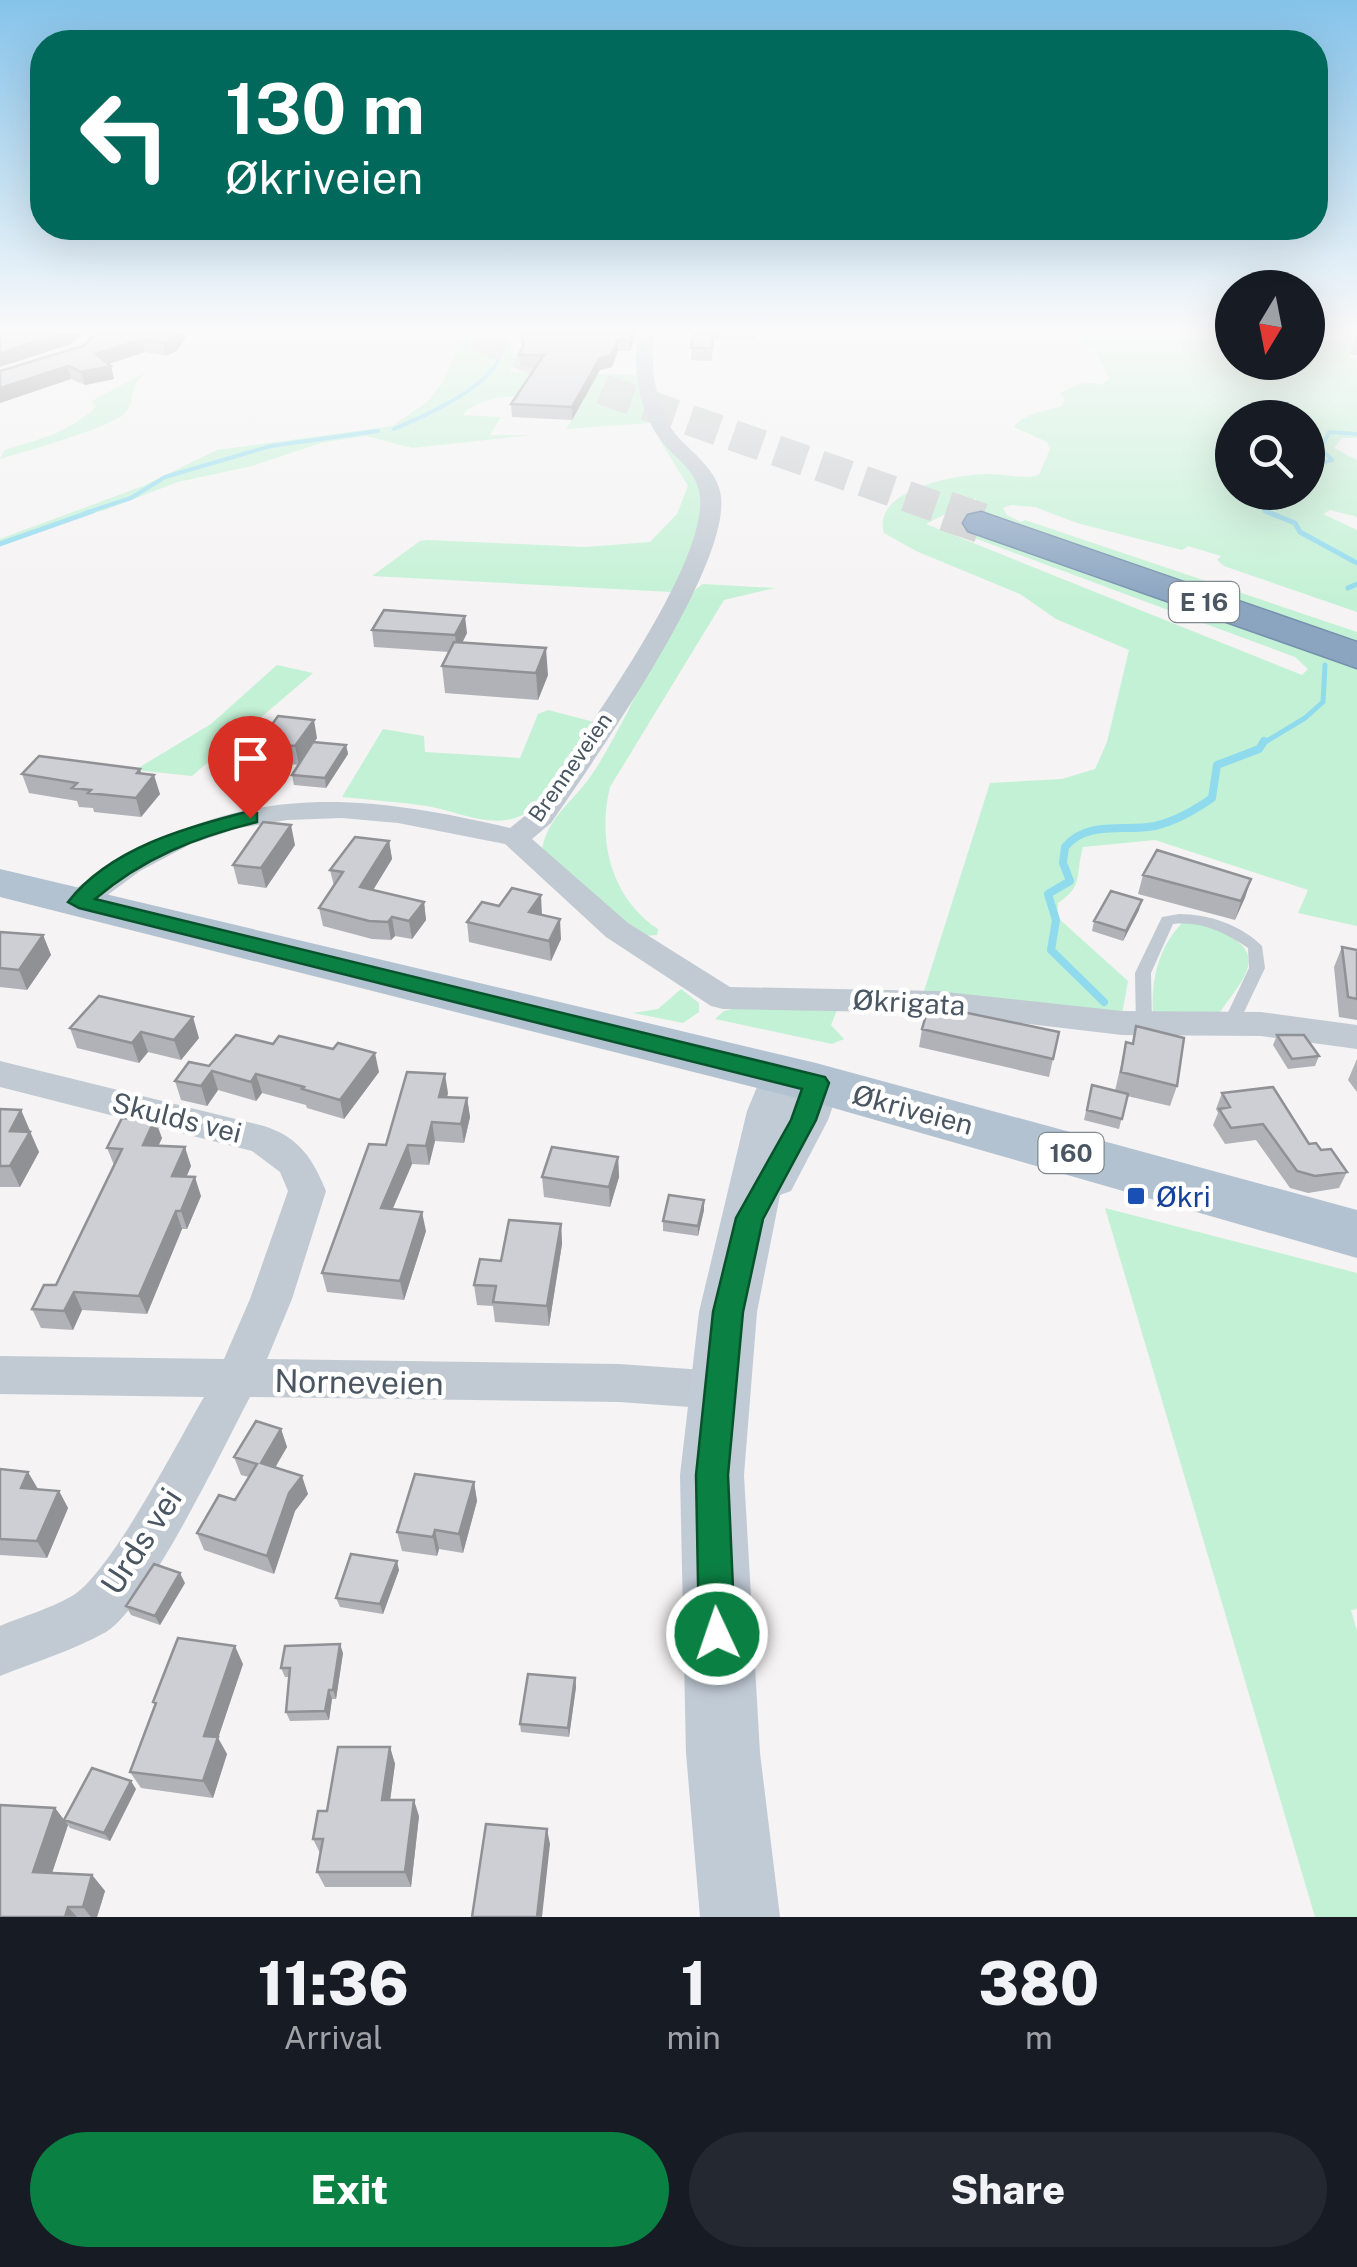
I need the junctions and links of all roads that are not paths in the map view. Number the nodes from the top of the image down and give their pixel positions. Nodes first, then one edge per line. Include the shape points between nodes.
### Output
1 (659, 423) edge
2 (998, 516) tunnel mouth
3 (1349, 647) edge
4 (515, 838) junction
5 (0, 884) edge
6 (79, 902) junction
7 (1231, 1023) junction
8 (1144, 1025) junction
9 (1357, 1038) edge
10 (0, 1074) edge
11 (800, 1079) junction
12 (1357, 1234) edge
13 (0, 1375) edge
14 (237, 1380) junction
15 (718, 1390) junction
16 (0, 1650) edge
17 (740, 1917) edge

1 - 4 street, Brenneveien via 710,490 706,534 684,588 608,714 541,817
2 - 3 highway, E 16
4 - 6 street, Brenneveien via 390,810 272,813 183,836 130,863
4 - 8 street, Økrigata via 617,930 723,998 937,1002
5 - 6 main road, Økriveien / 160
6 - 11 main road, Økriveien / 160
7 - 8 street, Økrigata
7 - 8 lane via 1257,968 1254,946 1230,928 1188,915 1167,920 1143,972
7 - 9 street, Økrigata
10 - 14 street, Skulds vei via 242,1133 296,1163 307,1191 301,1218
11 - 12 main road, Økriveien / 160
11 - 15 street via 804,1120 750,1218
13 - 14 street, Norneveien
14 - 15 street, Norneveien
14 - 16 street, Urds vei via 112,1594 91,1614
15 - 17 street via 713,1554

